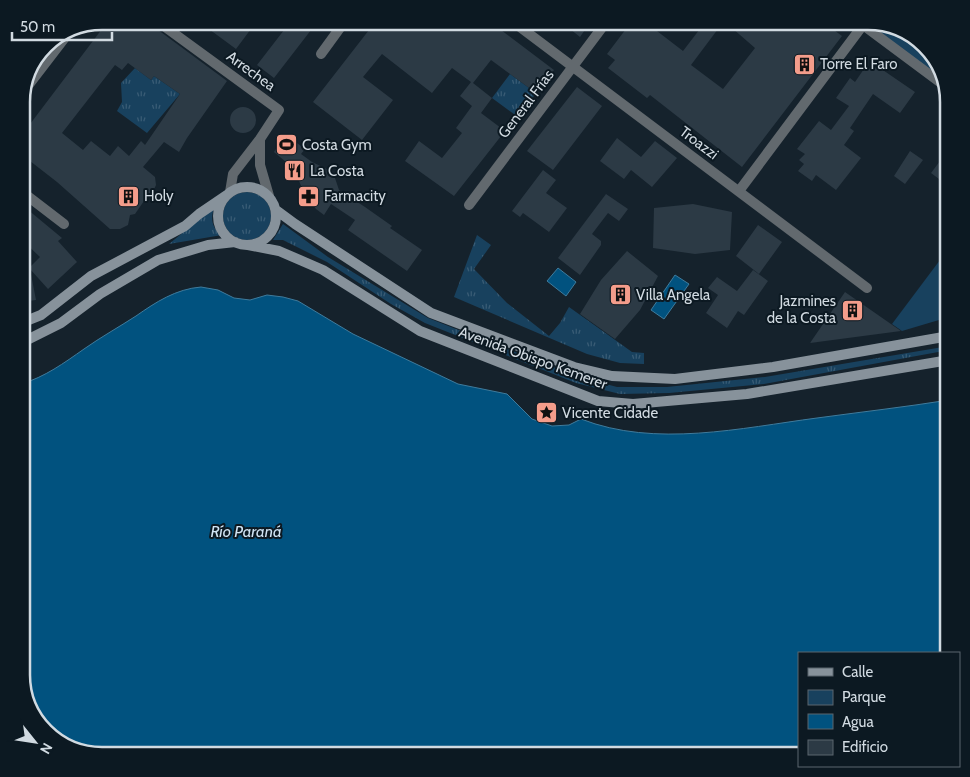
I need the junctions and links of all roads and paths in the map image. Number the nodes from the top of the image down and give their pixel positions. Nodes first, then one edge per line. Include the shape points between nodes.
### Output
1 (169, 30) edge
2 (338, 30) edge
3 (524, 30) edge
4 (599, 30) edge
5 (857, 30) edge
6 (874, 30) edge
7 (57, 46) edge
8 (321, 54) dead end
9 (573, 66) junction
10 (34, 78) edge
11 (937, 79) edge
12 (260, 139) junction
13 (739, 192) junction
14 (228, 194) junction
15 (269, 196) junction
16 (30, 197) edge
17 (468, 205) dead end
18 (276, 210) junction
19 (64, 224) dead end
20 (235, 242) junction
21 (248, 245) junction
22 (867, 288) dead end
23 (30, 319) edge
24 (30, 338) edge
25 (940, 338) edge
26 (940, 362) edge

1 - 12 street, Arrechea via 279,110
2 - 8 street
3 - 9 street, Troazzi
4 - 9 street, General Frías
5 - 13 street
6 - 11 street
7 - 10 street
9 - 13 street, Troazzi
9 - 17 street, General Frías
12 - 14 street via 233,174
12 - 15 street via 260,165
13 - 22 street, Troazzi
14 - 15 main road via 246,187
14 - 20 main road via 222,203 219,221 222,230
14 - 23 main road via 185,226 91,276 41,315
15 - 18 main road, Avenida Obispo Kemerer
16 - 19 street
18 - 21 main road via 273,229 267,237
18 - 25 main road, Avenida Obispo Kemerer via 431,313 574,367 612,376 675,380 773,367
20 - 21 main road, Avenida Obispo Kemerer
20 - 24 main road, Avenida Obispo Kemerer via 208,245 158,260 100,294 61,323
21 - 26 main road, Avenida Obispo Kemerer via 279,251 323,270 420,331 598,401 633,404 747,394

